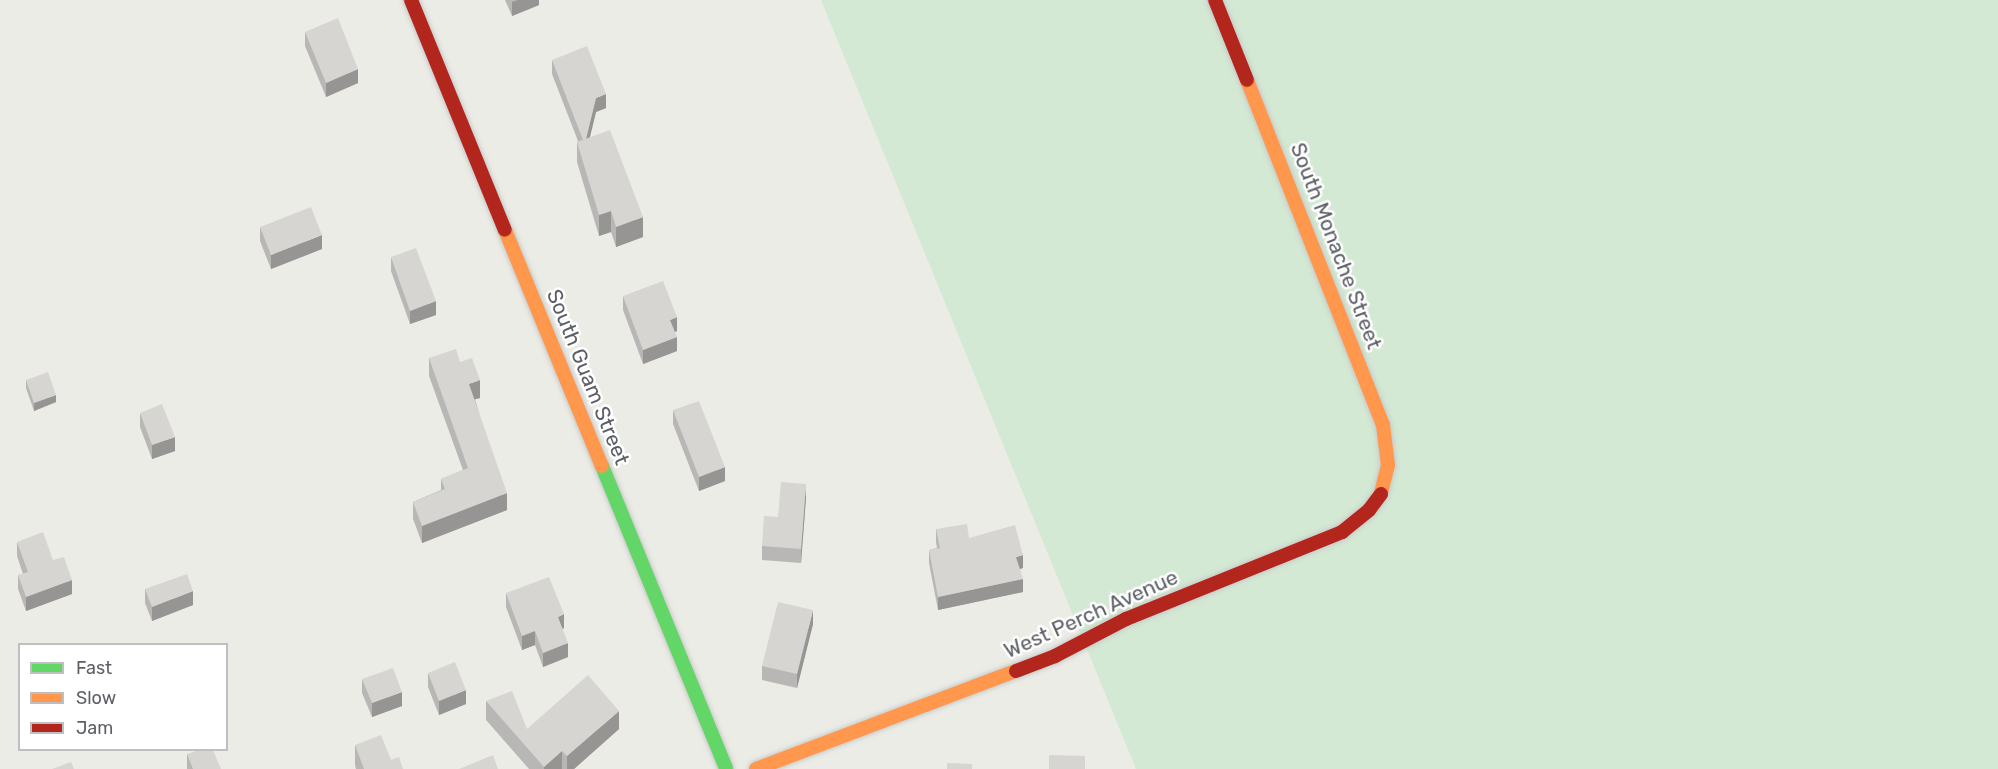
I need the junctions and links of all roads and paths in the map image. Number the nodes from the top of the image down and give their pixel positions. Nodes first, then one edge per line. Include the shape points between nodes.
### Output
1 (411, 0) edge
2 (1215, 0) edge
3 (1369, 510) joint
4 (726, 769) edge
5 (756, 769) edge

1 - 4 street, South Guam Street
2 - 3 street, South Monache Street via 1383,425 1388,465 1381,494
3 - 5 street, West Perch Avenue via 1342,532 1126,619 1055,656

